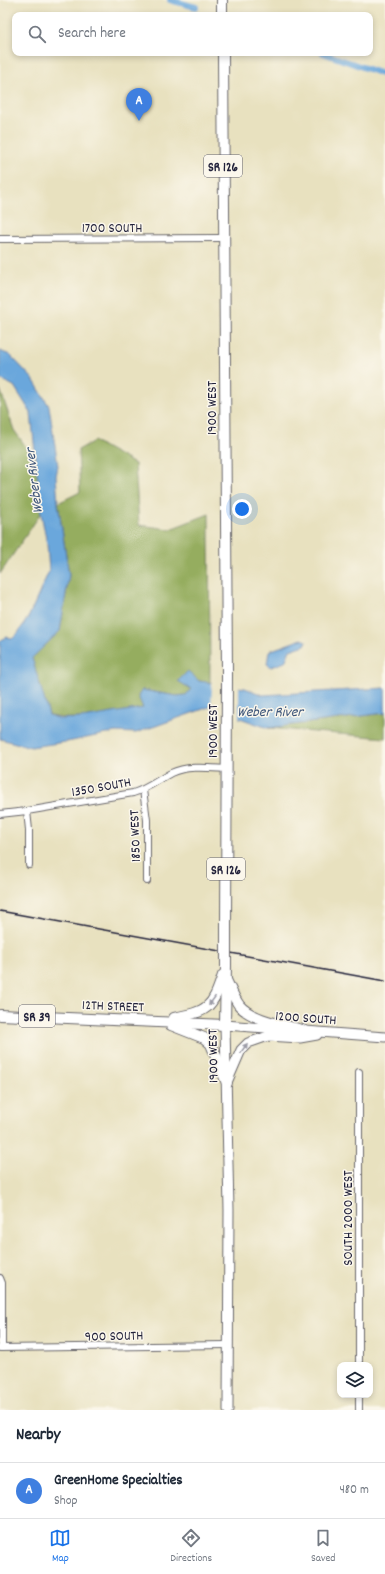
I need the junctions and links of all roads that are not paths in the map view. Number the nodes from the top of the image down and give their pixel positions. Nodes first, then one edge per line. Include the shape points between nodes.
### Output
1 (222, 0) edge
2 (222, 12) edge
3 (223, 56) edge
4 (224, 238) junction
5 (0, 239) edge
6 (226, 769) junction
7 (143, 790) junction
8 (27, 811) junction
9 (0, 814) edge
10 (29, 865) dead end
11 (147, 881) dead end
12 (226, 965) junction
13 (226, 978) junction
14 (0, 1015) edge
15 (160, 1021) junction
16 (225, 1025) junction
17 (303, 1030) junction
18 (330, 1032) junction
19 (385, 1036) edge
20 (359, 1072) dead end
21 (227, 1083) junction
22 (0, 1278) edge
23 (227, 1345) junction
24 (1, 1348) edge
25 (359, 1362) edge
26 (359, 1398) edge
27 (228, 1410) edge
28 (359, 1410) edge

1 - 2 main road
3 - 4 main road, 1900 WEST / SR 126
4 - 5 street, 1700 SOUTH
4 - 6 main road, 1900 WEST / SR 126
6 - 7 street, 1350 SOUTH via 185,769 172,772
6 - 12 main road, 1900 WEST / SR 126, bridge
7 - 8 street, 1350 SOUTH
7 - 11 street, 1850 WEST via 147,820
8 - 9 street, 1350 SOUTH
8 - 10 street
12 - 13 main road, 1900 WEST / SR 126
12 -> 15 main road via 216,995 208,1007 198,1013
13 - 16 main road, 1900 WEST / SR 126
13 - 17 main road via 238,1004 246,1012
14 - 15 main road, 12TH STREET / SR 39
15 - 16 main road, 12TH STREET / SR 39
15 - 21 main road via 204,1038 211,1044
16 - 17 main road, 1200 SOUTH / SR 39
16 - 21 main road, 1900 WEST / SR 126
17 - 18 main road, 1200 SOUTH / SR 39
18 - 19 main road, 1200 SOUTH / SR 39
21 -> 18 main road via 241,1050 248,1043 268,1036 300,1038
20 - 25 street, SOUTH 2000 WEST
21 - 23 main road, 1900 WEST / SR 126
22 - 24 street
23 - 24 street, 900 SOUTH
23 - 27 main road, 1900 WEST / SR 126
26 - 28 street

